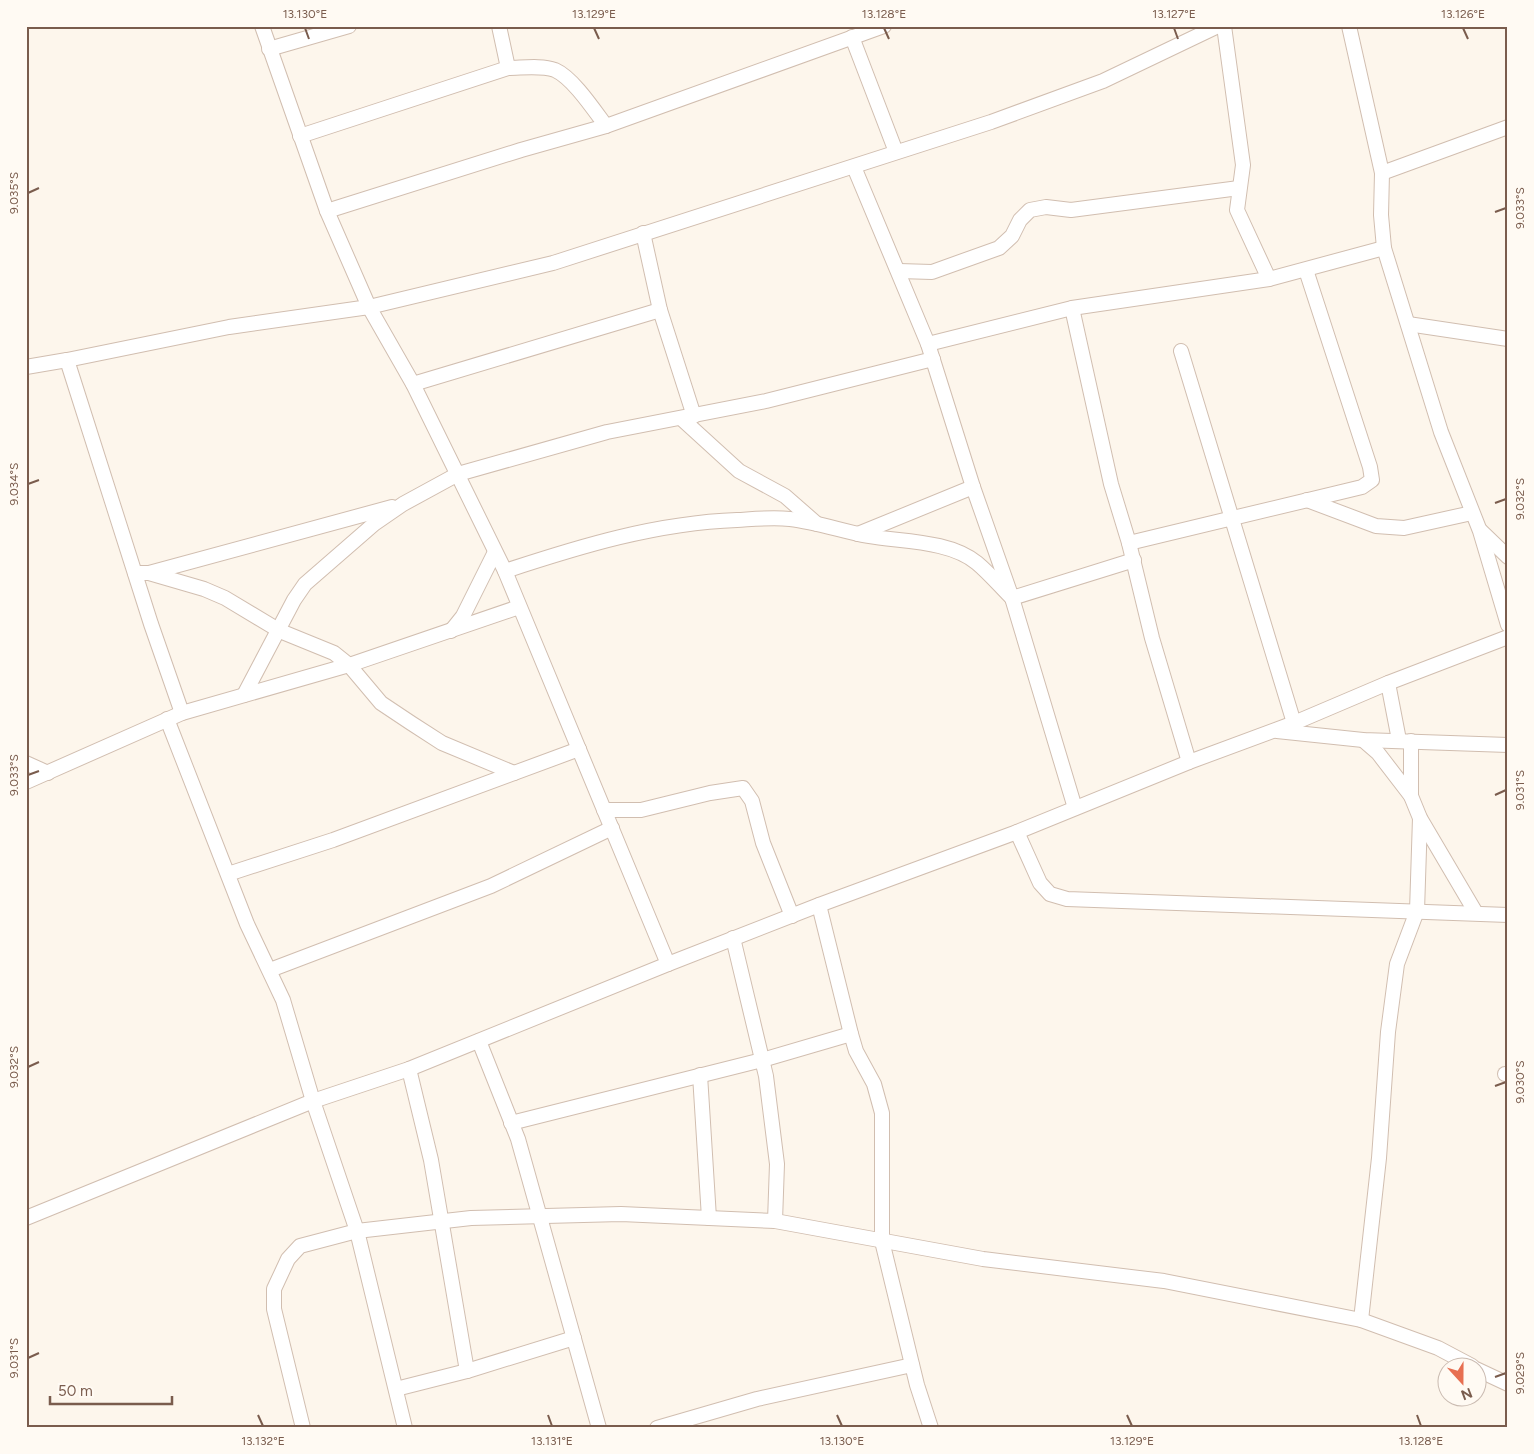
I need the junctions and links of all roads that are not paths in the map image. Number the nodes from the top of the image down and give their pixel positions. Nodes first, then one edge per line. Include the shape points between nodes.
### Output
1 (262, 26) edge
2 (349, 26) edge
3 (499, 26) edge
4 (884, 26) edge
5 (1218, 26) edge
6 (1224, 26) edge
7 (1349, 26) edge
8 (852, 37) junction
9 (269, 49) junction
10 (508, 68) junction
11 (606, 126) junction
12 (1508, 127) edge
13 (300, 136) junction
14 (896, 152) junction
15 (854, 167) junction
16 (1382, 173) junction
17 (1239, 188) junction
18 (327, 211) junction
19 (643, 233) junction
20 (1384, 248) junction
21 (1306, 270) junction
22 (898, 271) junction
23 (1269, 279) junction
24 (369, 307) junction
25 (1072, 308) junction
26 (660, 310) junction
27 (1408, 324) junction
28 (1508, 339) edge
29 (928, 344) junction
30 (1181, 351) dead end
31 (933, 359) junction
32 (67, 360) junction
33 (26, 367) edge
34 (413, 384) junction
35 (688, 418) junction
36 (458, 474) junction
37 (973, 487) junction
38 (1306, 500) junction
39 (403, 504) junction
40 (1472, 513) junction
41 (1232, 517) junction
42 (818, 524) junction
43 (1480, 531) junction
44 (857, 534) junction
45 (1129, 543) junction
46 (495, 552) junction
47 (1508, 557) edge
48 (1134, 560) junction
49 (505, 572) junction
50 (142, 573) junction
51 (1012, 598) junction
52 (519, 607) junction
53 (1508, 625) edge
54 (280, 631) junction
55 (451, 631) junction
56 (1508, 637) edge
57 (349, 665) junction
58 (1388, 683) junction
59 (244, 695) junction
60 (182, 713) junction
61 (167, 719) junction
62 (1294, 723) junction
63 (1274, 730) junction
64 (1362, 740) junction
65 (1405, 740) junction
66 (1508, 745) edge
67 (579, 749) junction
68 (1188, 762) junction
69 (26, 763) edge
70 (48, 772) junction
71 (514, 774) junction
72 (26, 782) edge
73 (1411, 796) junction
74 (1075, 808) junction
75 (604, 810) junction
76 (1420, 818) junction
77 (612, 828) junction
78 (1017, 832) junction
79 (228, 874) junction
80 (819, 905) junction
81 (1417, 911) junction
82 (1476, 913) junction
83 (1508, 915) edge
84 (792, 916) junction
85 (733, 938) junction
86 (668, 964) junction
87 (270, 970) junction
88 (851, 1034) junction
89 (479, 1041) junction
90 (762, 1060) junction
91 (409, 1069) junction
92 (700, 1075) junction
93 (313, 1101) junction
94 (511, 1123) junction
95 (26, 1218) edge
96 (542, 1218) junction
97 (709, 1218) junction
98 (440, 1221) junction
99 (775, 1221) junction
100 (357, 1230) junction
101 (882, 1241) junction
102 (1361, 1320) junction
103 (574, 1338) junction
104 (1453, 1356) edge
105 (912, 1365) junction
106 (467, 1371) junction
107 (1486, 1374) edge
108 (1508, 1384) edge
109 (396, 1390) junction
110 (302, 1428) edge
111 (405, 1428) edge
112 (599, 1428) edge
113 (656, 1428) edge
114 (931, 1428) edge

1 - 9 street
2 - 9 street
3 - 10 street
4 - 8 street
5 - 14 street via 1103,81
6 - 17 street via 1243,165
7 - 16 street
8 - 11 street
8 - 14 street
9 - 13 street
10 - 11 street via 555,70 572,83
10 - 13 street
11 - 18 street
12 - 16 street
13 - 18 street
14 - 15 street
15 - 19 street
15 - 22 street
16 - 20 street
17 - 22 street via 1072,210 1046,207 1030,210 999,248 932,272
17 - 23 street via 1237,210
18 - 24 street
19 - 24 street via 553,263
19 - 26 street
20 - 21 street
20 - 27 street
21 - 23 street
21 - 38 street via 1372,480 1362,487
22 - 29 street
23 - 25 street
24 - 32 street via 229,327
24 - 34 street
25 - 29 street
25 - 45 street via 1111,484
26 - 34 street
26 - 35 street
27 - 28 street
27 - 40 street via 1441,432
29 - 31 street
30 - 41 street
31 - 35 street
31 - 37 street
32 - 33 street
32 - 50 street
34 - 36 street
35 - 36 street via 607,432
35 - 42 street via 739,471 785,496
36 - 39 street
36 - 46 street
37 - 44 street
37 - 51 street
38 - 40 street via 1376,526 1404,528
38 - 41 street
39 - 50 street
39 - 54 street via 374,524 305,584
40 - 43 street
41 - 45 street
41 - 62 street
42 - 44 street
42 - 49 street via 790,519 703,521 588,544
43 - 47 street
43 - 53 street
44 - 51 street via 913,540 956,552 976,562
45 - 48 street
46 - 49 street
46 - 55 street via 463,616
48 - 51 street
48 - 68 street via 1152,638
49 - 52 street
50 - 54 street via 226,598
50 - 60 street
51 - 74 street
52 - 55 street
52 - 67 street
54 - 57 street via 334,653
54 - 59 street
55 - 57 street
56 - 58 street
57 - 59 street
57 - 71 street via 381,703 411,724 442,743
58 - 62 street
58 - 65 street
59 - 60 street
60 - 61 street
61 - 70 street
61 - 79 street
62 - 63 street
63 - 64 street
63 - 68 street
64 - 65 street
64 - 73 street via 1378,753
65 - 66 street
65 - 73 street
67 - 71 street
67 - 75 street
68 - 74 street
69 - 70 street
70 - 72 street
71 - 79 street via 333,840
73 - 76 street
74 - 78 street
75 - 77 street
75 - 84 street via 641,810 743,788 752,801 763,843
76 - 81 street
76 - 82 street
77 - 86 street
77 - 87 street via 491,886
78 - 80 street
78 - 81 street via 1040,883 1050,894 1066,899
79 - 87 street via 247,924
80 - 84 street
80 - 88 street
81 - 82 street
81 - 102 street via 1397,964
82 - 83 street
84 - 85 street
85 - 86 street
85 - 90 street
86 - 89 street
87 - 93 street via 283,1000
88 - 90 street
88 - 101 street via 856,1051 874,1084 882,1113
89 - 91 street
89 - 94 street
90 - 92 street
90 - 99 street via 777,1164
91 - 93 street
91 - 98 street
92 - 94 street
92 - 97 street
93 - 95 street
93 - 100 street
94 - 96 street
96 - 97 street via 621,1214
96 - 98 street
96 - 103 street
97 - 99 street
98 - 100 street
98 - 106 street
99 - 101 street
100 - 109 street
100 - 110 street via 300,1246 288,1259 274,1289 274,1309
101 - 102 street via 983,1259 1164,1281
101 - 105 street
102 - 104 street
103 - 106 street
103 - 112 street
105 - 113 street via 757,1399
105 - 114 street
106 - 109 street
107 - 108 street
109 - 111 street

